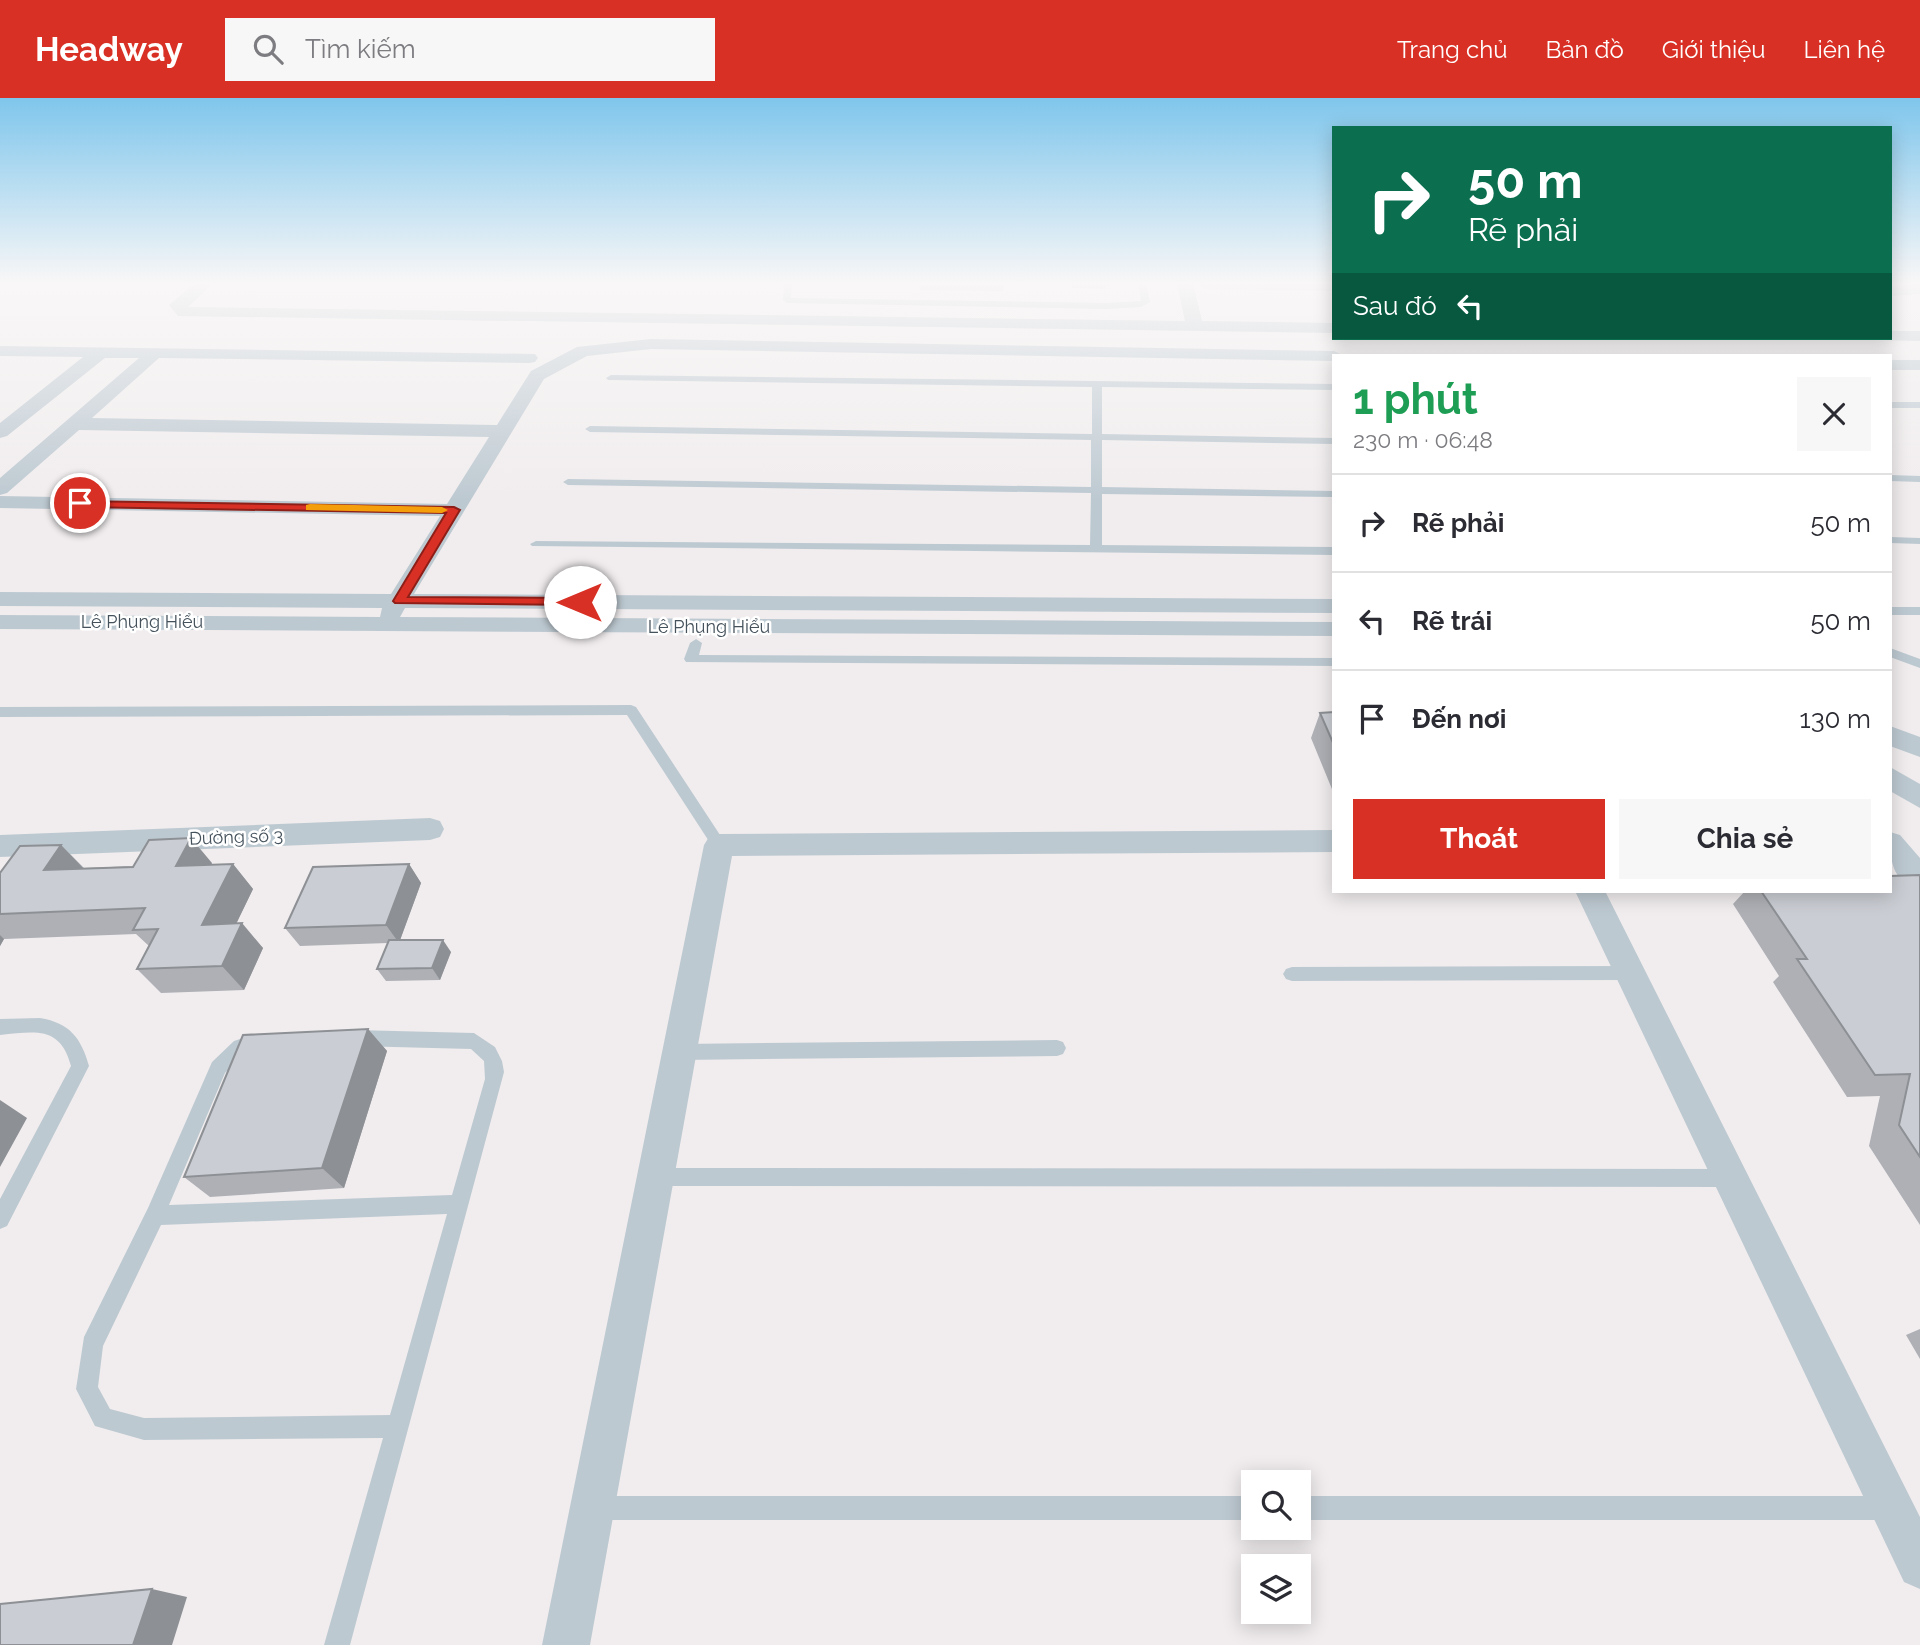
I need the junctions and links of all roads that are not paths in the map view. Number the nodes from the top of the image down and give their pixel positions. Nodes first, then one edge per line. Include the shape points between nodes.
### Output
1 (96, 356) edge
2 (152, 356) edge
3 (360, 356) edge
4 (573, 356) edge
5 (529, 358) dead end
6 (1892, 365) edge
7 (1920, 365) edge
8 (611, 378) dead end
9 (1097, 384) junction
10 (1332, 387) edge
11 (1892, 405) edge
12 (1920, 405) edge
13 (76, 424) junction
14 (3, 426) edge
15 (590, 429) dead end
16 (502, 431) junction
17 (1098, 437) junction
18 (1332, 441) edge
19 (1892, 478) edge
20 (1920, 479) edge
21 (568, 482) dead end
22 (0, 489) edge
23 (1098, 490) junction
24 (1332, 494) edge
25 (0, 502) edge
26 (454, 510) junction
27 (1892, 540) edge
28 (1920, 541) edge
29 (536, 544) dead end
30 (1096, 549) junction
31 (1332, 551) edge
32 (0, 599) edge
33 (1332, 606) edge
34 (0, 607) edge
35 (1892, 611) edge
36 (1920, 611) edge
37 (1332, 614) edge
38 (388, 619) junction
39 (703, 621) junction
40 (0, 622) edge
41 (1332, 629) edge
42 (0, 640) edge
43 (1332, 647) edge
44 (1892, 653) edge
45 (1332, 662) edge
46 (1920, 664) edge
47 (0, 712) edge
48 (1892, 736) edge
49 (1920, 748) edge
50 (1892, 777) edge
51 (1920, 798) edge
52 (429, 830) dead end
53 (1332, 841) edge
54 (719, 845) junction
55 (1892, 845) edge
56 (0, 846) edge
57 (1920, 878) edge
58 (1591, 893) edge
59 (1631, 973) junction
60 (1292, 974) dead end
61 (0, 1027) edge
62 (333, 1039) edge
63 (283, 1041) edge
64 (1058, 1048) dead end
65 (679, 1052) junction
66 (656, 1177) junction
67 (1730, 1178) junction
68 (458, 1204) junction
69 (155, 1215) junction
70 (0, 1219) edge
71 (397, 1426) junction
72 (592, 1508) junction
73 (1241, 1508) edge
74 (1311, 1508) edge
75 (1892, 1508) junction
76 (1920, 1566) edge
77 (337, 1645) edge
78 (566, 1645) edge

1 - 14 street
2 - 13 street
3 - 5 street
4 - 16 street via 537,374
6 - 7 street
8 - 9 lane
9 - 10 lane
9 - 17 lane
11 - 12 lane
13 - 16 street
13 - 22 street
15 - 17 lane
16 - 26 street
17 - 18 lane
17 - 23 lane
19 - 20 lane
21 - 23 lane
23 - 24 lane
23 - 30 lane
25 - 26 street
26 - 38 street
27 - 28 lane
29 - 30 lane
30 - 31 lane
32 - 38 street, Lê Phụng Hiểu
33 - 39 street, Lê Phụng Hiểu
34 - 38 street, Lê Phụng Hiểu
35 - 36 lane
37 - 39 street, Lê Phụng Hiểu
38 - 39 street, Lê Phụng Hiểu
38 - 39 street, Lê Phụng Hiểu
38 - 40 street, Lê Phụng Hiểu
38 - 42 street, Lê Phụng Hiểu
39 - 41 street, Lê Phụng Hiểu
39 - 43 street, Lê Phụng Hiểu
39 - 45 lane via 691,659
44 - 46 lane
47 - 54 lane via 631,710
48 - 49 street
50 - 51 street
52 - 56 street, Đường số 3
53 - 54 street
54 - 65 street
55 - 57 street
58 - 59 street
59 - 60 lane
59 - 67 street
61 - 70 lane via 40,1024 65,1033 77,1046 80,1066
62 - 68 lane via 474,1041 488,1051 496,1063 494,1079
63 - 69 lane via 246,1042 218,1068
64 - 65 lane
65 - 66 street
66 - 67 lane
66 - 72 street
67 - 75 street
68 - 69 lane
68 - 71 lane
69 - 71 lane via 92,1345 87,1389 103,1418 144,1429
71 - 77 lane
72 - 73 lane
72 - 78 street
74 - 75 lane
75 - 76 street

